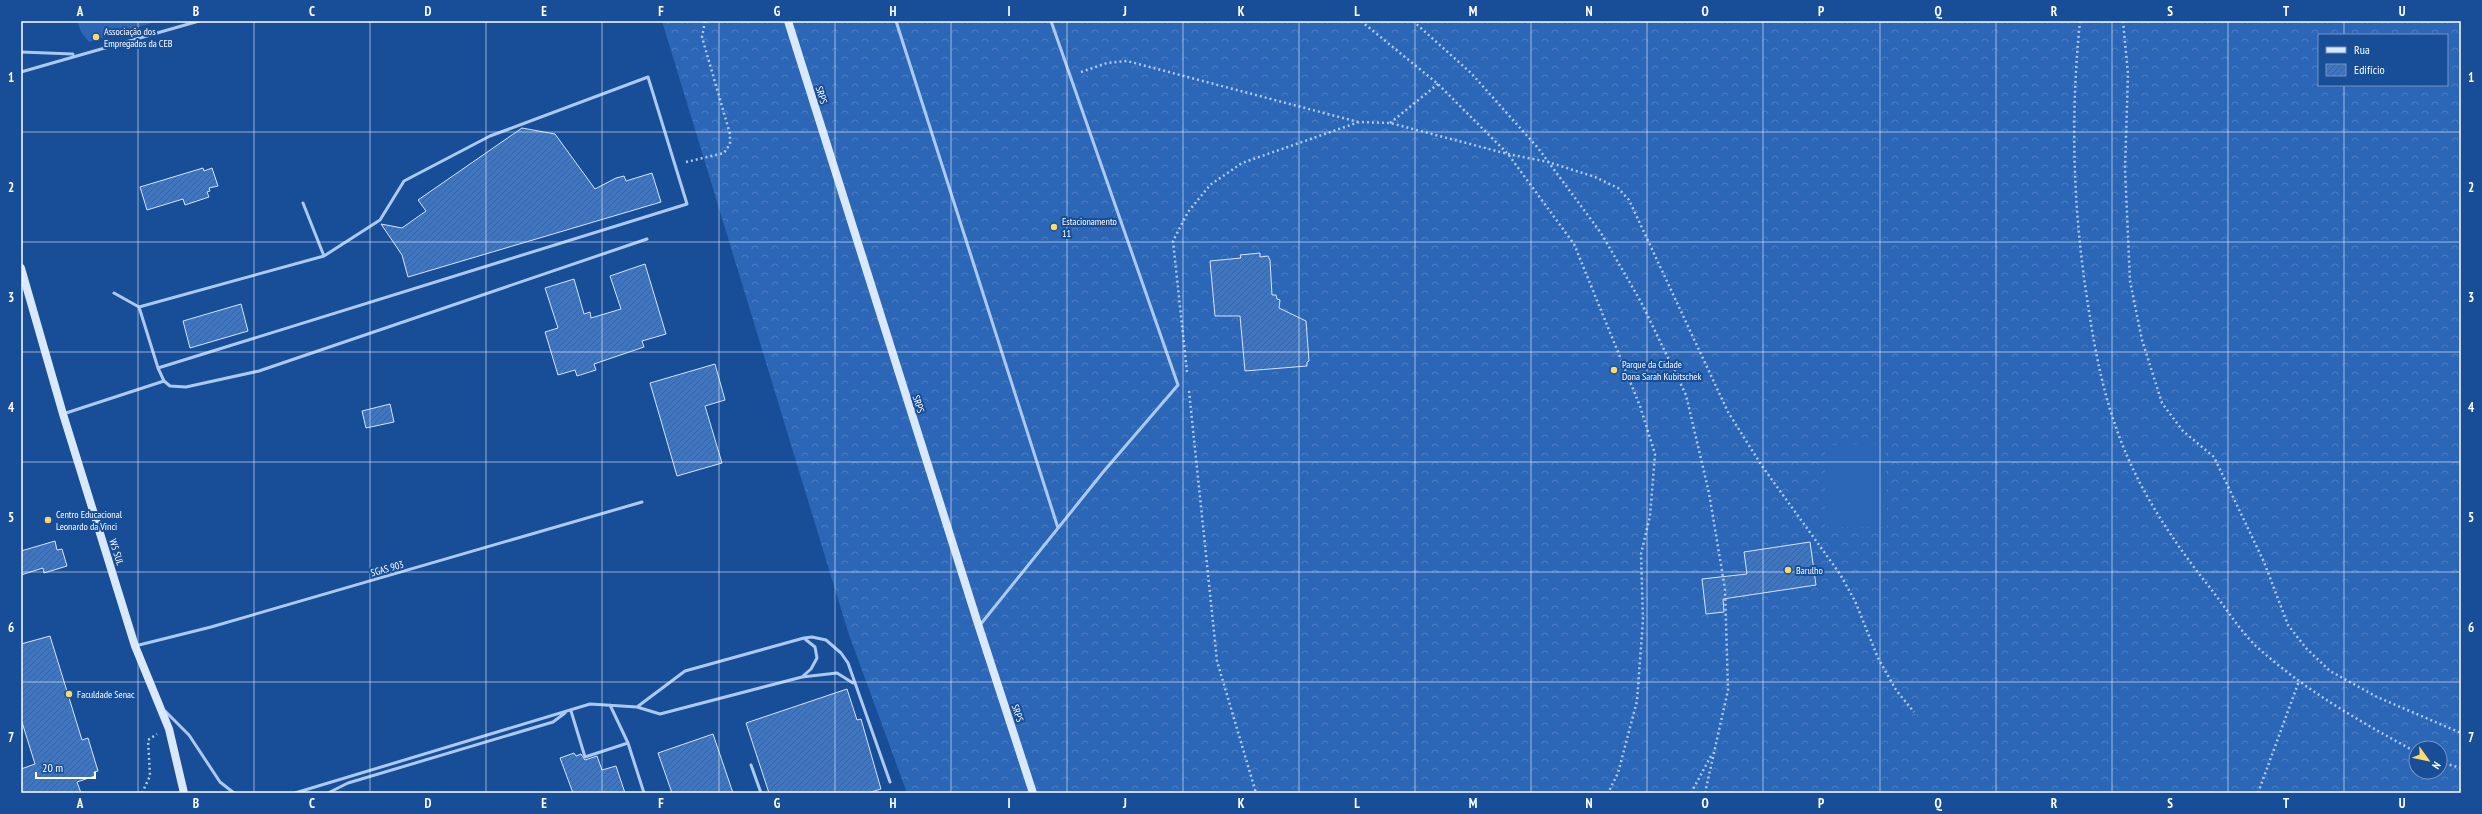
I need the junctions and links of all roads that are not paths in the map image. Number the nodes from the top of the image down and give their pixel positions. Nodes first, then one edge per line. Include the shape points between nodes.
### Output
1 (199, 21) edge
2 (788, 21) edge
3 (896, 21) edge
4 (1051, 21) edge
5 (21, 52) edge
6 (77, 54) junction
7 (21, 72) edge
8 (303, 203) dead end
9 (647, 239) dead end
10 (324, 256) junction
11 (21, 268) edge
12 (114, 293) dead end
13 (139, 307) junction
14 (158, 368) junction
15 (164, 381) junction
16 (63, 414) junction
17 (642, 502) dead end
18 (1058, 528) junction
19 (979, 627) junction
20 (804, 638) junction
21 (135, 646) junction
22 (802, 676) junction
23 (854, 683) junction
24 (157, 704) junction
25 (610, 705) junction
26 (637, 707) junction
27 (571, 711) junction
28 (567, 712) junction
29 (628, 743) junction
30 (751, 765) dead end
31 (890, 782) dead end
32 (184, 793) edge
33 (234, 793) edge
34 (295, 793) edge
35 (328, 793) edge
36 (644, 793) edge
37 (761, 793) edge
38 (1034, 793) edge

1 - 6 lane
2 - 19 main road, SRPS
3 - 18 lane
4 - 18 lane via 1178,385
5 - 6 lane
6 - 7 lane
8 - 10 lane
9 - 15 lane via 259,371 186,387 170,386
10 - 13 lane
10 - 14 lane via 380,220 404,181 490,136 648,77 687,204
11 - 16 main road, W5 SUL
12 - 13 lane
13 - 14 lane
14 - 15 lane
15 - 16 lane
16 - 21 main road, W5 SUL
17 - 21 lane, SGAS 903 via 211,628
18 - 19 lane
19 - 38 main road, SRPS
20 - 22 lane via 815,647 817,658 811,669
20 - 23 lane via 819,638 833,644 848,663
20 - 26 lane via 685,671
21 - 24 main road, W5 SUL
22 - 23 lane via 837,673
22 - 26 lane via 660,714
23 - 31 lane
24 - 32 main road, W5 SUL via 169,729
24 - 33 lane via 189,735 213,773
25 - 26 lane
25 - 27 lane via 590,704
25 - 29 lane
27 - 28 lane
27 - 29 lane via 585,757
28 - 34 lane via 551,714
28 - 35 lane via 553,722 348,783
29 - 36 lane
30 - 37 lane

